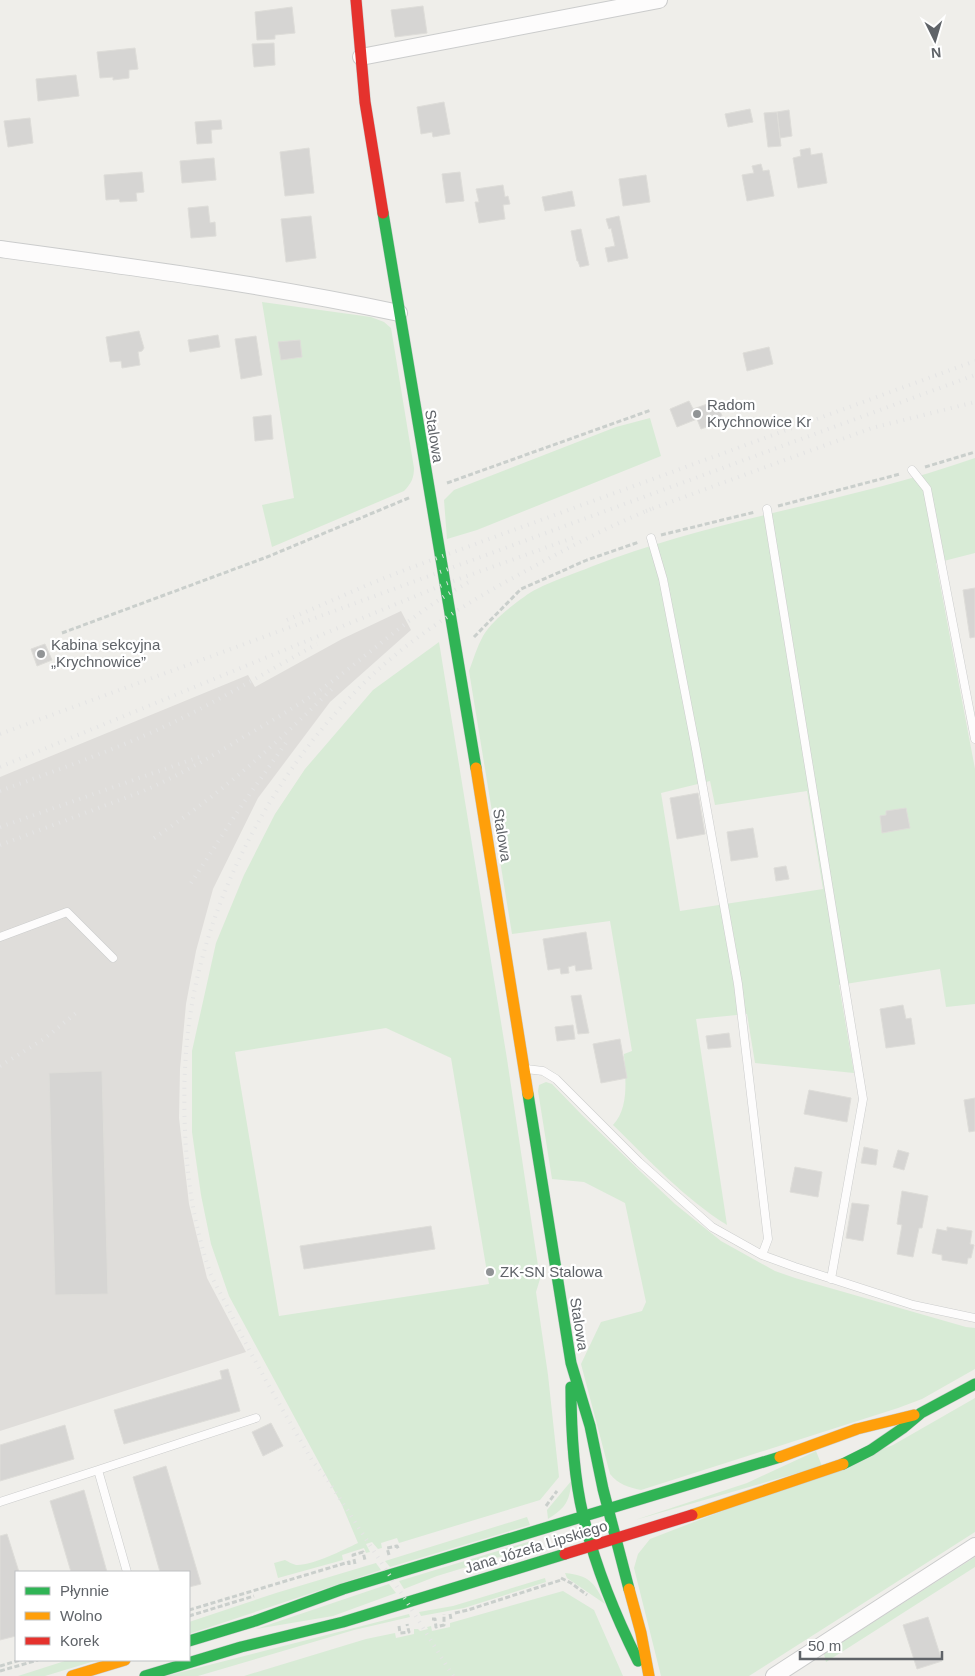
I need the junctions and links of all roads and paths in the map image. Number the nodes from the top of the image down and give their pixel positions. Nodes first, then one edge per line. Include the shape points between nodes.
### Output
1 (356, 0) edge
2 (659, 0) edge
3 (361, 58) junction
4 (0, 249) edge
5 (399, 313) junction
6 (651, 410) dead end
7 (975, 452) edge
8 (912, 470) junction
9 (428, 490) junction
10 (767, 509) junction
11 (651, 538) junction
12 (62, 632) dead end
13 (458, 657) junction
14 (975, 739) edge
15 (0, 937) edge
16 (113, 958) dead end
17 (524, 1069) junction
18 (762, 1255) junction
19 (831, 1279) junction
20 (975, 1318) edge
21 (571, 1363) junction
22 (975, 1384) edge
23 (921, 1414) junction
24 (256, 1418) dead end
25 (98, 1470) junction
26 (0, 1502) edge
27 (608, 1510) junction
28 (584, 1517) junction
29 (616, 1538) junction
30 (593, 1545) junction
31 (975, 1546) edge
32 (343, 1564) dead end
33 (127, 1571) edge
34 (562, 1580) dead end
35 (190, 1610) edge
36 (450, 1614) junction
37 (451, 1619) dead end
38 (427, 1620) dead end
39 (413, 1622) dead end
40 (391, 1625) dead end
41 (190, 1641) edge
42 (190, 1660) edge
43 (17, 1661) edge
44 (35, 1661) edge
45 (121, 1661) edge
46 (188, 1661) edge
47 (0, 1666) edge
48 (0, 1671) edge
49 (72, 1676) edge
50 (145, 1676) edge
51 (647, 1676) edge
52 (774, 1676) edge

1 - 3 street, Stalowa
2 - 3 street
3 - 5 street, Stalowa
4 - 5 street via 164,271
5 - 9 street, Stalowa
6 - 9 path
7 - 8 path
8 - 10 path
8 - 14 lane via 927,489
9 - 12 path via 267,557
9 - 13 street, Stalowa
10 - 11 path
10 - 19 lane via 863,1099
11 - 13 path via 587,560 521,589 480,629
11 - 18 lane via 663,579 738,984 768,1240
13 - 17 street, Stalowa
15 - 16 lane via 67,912
17 - 18 lane via 550,1075 639,1162 712,1227
17 - 21 street, Stalowa
18 - 19 lane
19 - 20 lane via 913,1305
21 - 27 street, Stalowa via 590,1426
21 - 28 street, Stalowa via 572,1432
22 - 23 street, Jana Józefa Lipskiego
23 - 27 street, Jana Józefa Lipskiego via 857,1429
23 - 29 street, Jana Józefa Lipskiego via 879,1444 838,1466 749,1498
24 - 25 lane
25 - 26 lane
25 - 33 lane
27 - 28 street, Jana Józefa Lipskiego
27 - 29 street, Stalowa
28 - 30 street, Stalowa
28 - 41 street, Jana Józefa Lipskiego via 361,1583
29 - 30 street, Jana Józefa Lipskiego
29 - 51 street, Stalowa via 641,1633
30 - 42 street, Jana Józefa Lipskiego via 343,1622
30 - 51 street, Stalowa via 625,1636
31 - 52 street
32 - 35 path
34 - 36 path
36 - 37 path
36 - 38 path via 442,1614 444,1626 436,1627 435,1619
39 - 40 path via 407,1623 409,1632 400,1633 399,1624
43 - 47 path
44 - 48 path
45 - 49 street
46 - 50 street, Jana Józefa Lipskiego via 157,1669

